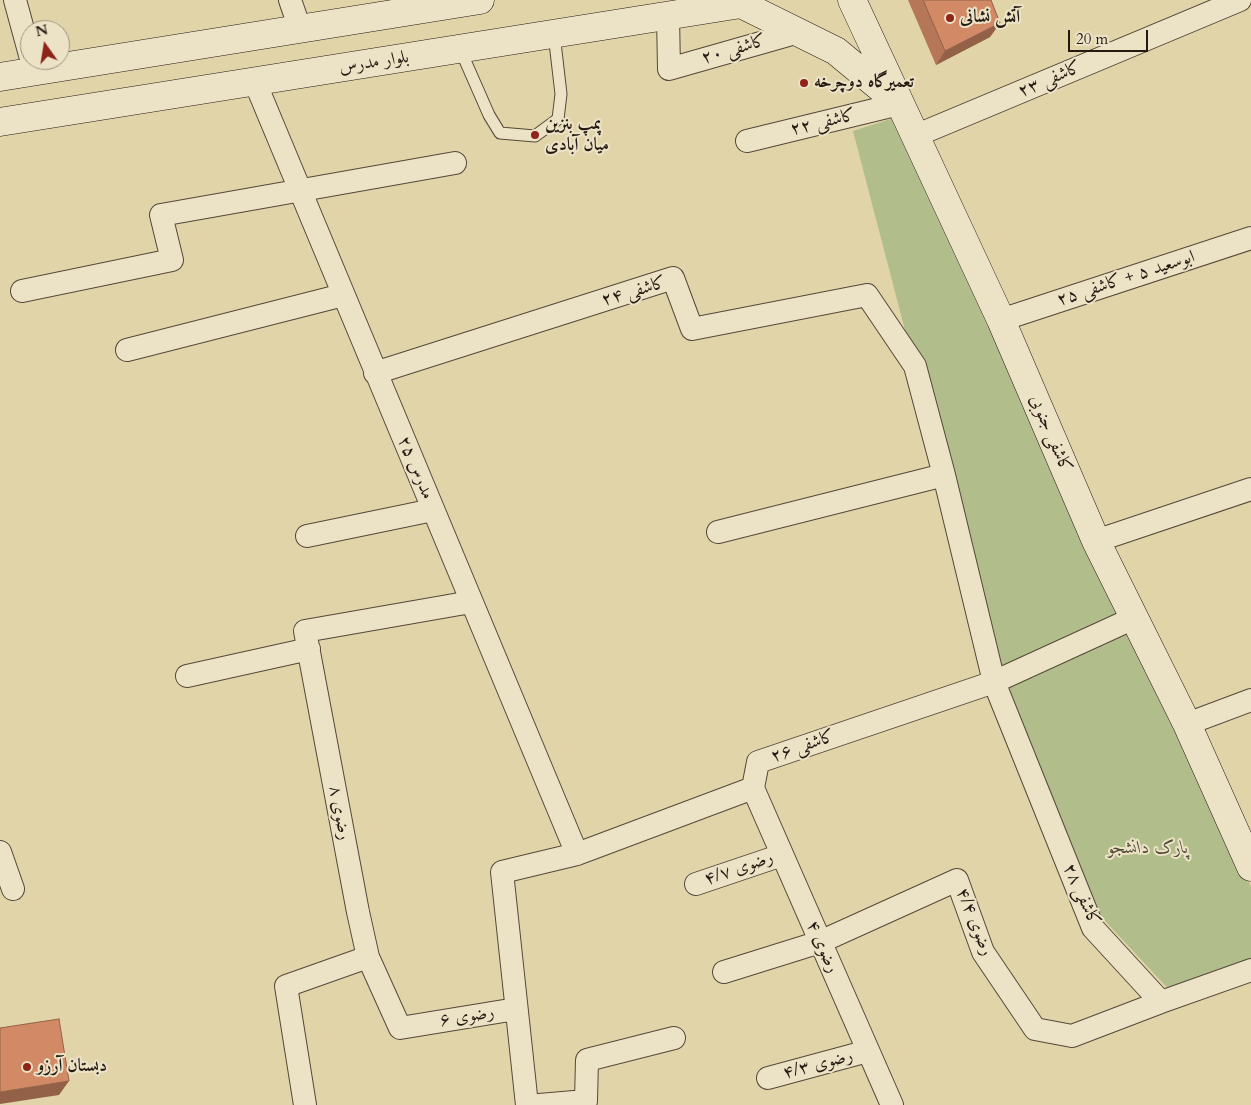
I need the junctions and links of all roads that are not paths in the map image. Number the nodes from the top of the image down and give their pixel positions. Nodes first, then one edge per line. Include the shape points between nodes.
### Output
1 (15, 0) edge
2 (290, 0) edge
3 (480, 0) edge
4 (852, 0) edge
5 (1240, 0) edge
6 (744, 2) edge
7 (668, 16) junction
8 (20, 20) edge
9 (300, 29) junction
10 (799, 32) junction
11 (554, 34) junction
12 (460, 49) junction
13 (70, 57) edge
14 (20, 67) edge
15 (0, 76) edge
16 (255, 82) junction
17 (899, 104) junction
18 (0, 122) edge
19 (916, 136) junction
20 (748, 141) dead end
21 (454, 163) dead end
22 (299, 191) junction
23 (1251, 238) edge
24 (22, 291) dead end
25 (867, 294) joint
26 (343, 295) junction
27 (1000, 320) junction
28 (127, 350) dead end
29 (376, 373) junction
30 (944, 475) junction
31 (1251, 489) edge
32 (433, 510) junction
33 (718, 532) dead end
34 (307, 536) dead end
35 (1096, 541) junction
36 (471, 602) junction
37 (1134, 618) junction
38 (309, 649) junction
39 (187, 676) dead end
40 (994, 682) junction
41 (1251, 700) edge
42 (1186, 724) junction
43 (753, 788) junction
44 (0, 852) edge
45 (577, 854) junction
46 (782, 855) junction
47 (1251, 867) edge
48 (696, 884) dead end
49 (13, 888) dead end
50 (820, 942) junction
51 (368, 957) junction
52 (1251, 970) edge
53 (724, 972) dead end
54 (1161, 1002) junction
55 (516, 1009) junction
56 (674, 1038) dead end
57 (868, 1051) junction
58 (768, 1078) dead end
59 (305, 1105) edge
60 (526, 1105) edge
61 (539, 1105) edge
62 (892, 1105) edge

1 - 8 street
2 - 9 street
3 - 9 main road
4 - 17 main road, کاشفی جنوبی
5 - 19 street, کاشفی ۲۳
6 - 7 main road, بلوار مدرس
6 - 10 main road
7 - 10 street, کاشفی ۲۰ via 669,69
7 - 11 main road, بلوار مدرس
9 - 13 main road
10 - 17 main road via 836,51
11 - 12 main road, بلوار مدرس
11 - 12 lane via 561,94 558,119 535,136 500,133
12 - 16 main road, بلوار مدرس
14 - 15 main road
16 - 18 main road, بلوار مدرس
16 - 22 street, مدرس ۲۵
17 - 19 main road, کاشفی جنوبی
17 - 20 street, کاشفی ۲۲
19 - 27 main road, کاشفی جنوبی
21 - 22 street
22 - 24 street via 161,215 172,260
22 - 26 street, مدرس ۲۵
23 - 27 street, ابوسعید ۵ + کاشفی ۲۵
25 - 29 street, کاشفی ۲۴ via 692,329 673,278
25 - 30 street, کاشفی ۲۸ via 915,366
26 - 28 street
26 - 29 street, مدرس ۲۵
27 - 35 main road, کاشفی جنوبی
29 - 32 street, مدرس ۲۵
30 - 33 street
30 - 40 street, کاشفی ۲۸
31 - 35 street
32 - 34 street
32 - 36 street, مدرس ۲۵
35 - 37 main road, کاشفی جنوبی
36 - 38 street, رضوی ۸ via 305,632
36 - 45 street, مدرس ۲۵
37 - 40 street
37 - 42 main road, کاشفی جنوبی
38 - 39 street
38 - 51 street, رضوی ۸
40 - 43 street, کاشفی ۲۶ via 758,762
40 - 54 street, کاشفی ۲۸ via 1093,928
41 - 42 street
42 - 47 main road, کاشفی جنوبی
43 - 45 street
43 - 46 street, رضوی ۴
44 - 49 street
45 - 55 street via 502,872
46 - 48 street, رضوی ۴/۷
46 - 50 street, رضوی ۴
50 - 53 street
50 - 54 street, رضوی ۴/۴ via 957,880 983,952 1035,1029 1072,1036
50 - 57 street, رضوی ۴
51 - 55 street, رضوی ۶ via 400,1028
51 - 59 street via 286,986
52 - 54 street
55 - 60 street, رضوی ۶
56 - 61 street via 587,1060 586,1101
57 - 58 street, رضوی ۴/۳
57 - 62 street, رضوی ۴

